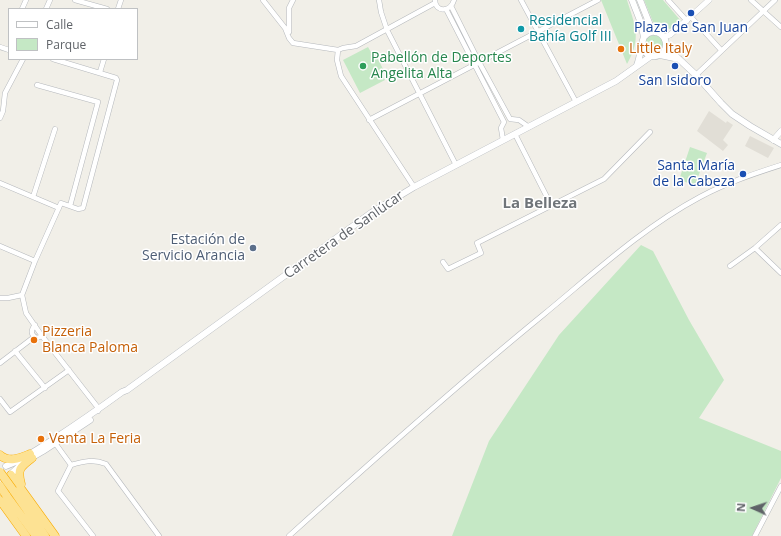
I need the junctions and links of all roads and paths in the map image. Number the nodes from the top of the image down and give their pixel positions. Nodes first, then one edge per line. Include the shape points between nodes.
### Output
1 (75, 0) edge
2 (263, 0) edge
3 (293, 0) edge
4 (379, 0) edge
5 (454, 0) edge
6 (521, 0) edge
7 (598, 0) edge
8 (632, 0) edge
9 (640, 0) edge
10 (668, 0) edge
11 (709, 0) edge
12 (751, 0) edge
13 (775, 0) edge
14 (435, 2) edge
15 (451, 6) junction
16 (103, 8) edge
17 (446, 9) junction
18 (763, 12) junction
19 (689, 19) junction
20 (781, 27) edge
21 (387, 30) junction
22 (538, 31) junction
23 (655, 32) junction
24 (644, 37) junction
25 (664, 37) junction
26 (289, 38) junction
27 (642, 47) junction
28 (666, 47) junction
29 (338, 50) junction
30 (721, 50) junction
31 (660, 55) junction
32 (651, 56) junction
33 (22, 60) edge
34 (57, 60) edge
35 (104, 60) edge
36 (679, 60) junction
37 (479, 62) junction
38 (474, 65) junction
39 (637, 65) junction
40 (100, 72) junction
41 (696, 75) junction
42 (36, 85) dead end
43 (419, 94) junction
44 (576, 102) junction
45 (0, 118) edge
46 (510, 119) junction
47 (369, 120) junction
48 (504, 122) junction
49 (529, 127) junction
50 (56, 129) dead end
51 (781, 131) edge
52 (650, 132) dead end
53 (515, 134) junction
54 (503, 140) junction
55 (773, 140) junction
56 (781, 144) edge
57 (456, 165) junction
58 (781, 165) edge
59 (0, 183) edge
60 (414, 187) junction
61 (33, 197) junction
62 (552, 205) junction
63 (70, 206) junction
64 (59, 208) junction
65 (781, 225) edge
66 (0, 246) edge
67 (755, 248) junction
68 (35, 261) junction
69 (443, 262) dead end
70 (730, 266) dead end
71 (781, 273) edge
72 (22, 295) junction
73 (0, 298) edge
74 (35, 325) junction
75 (42, 336) junction
76 (34, 337) junction
77 (16, 351) junction
78 (0, 363) edge
79 (69, 370) junction
80 (45, 388) junction
81 (126, 390) junction
82 (0, 399) edge
83 (99, 409) junction
84 (74, 431) junction
85 (55, 443) junction
86 (42, 446) junction
87 (0, 456) edge
88 (30, 456) junction
89 (71, 465) junction
90 (2, 467) edge
91 (11, 474) junction
92 (781, 486) edge
93 (0, 488) edge
94 (22, 488) junction
95 (4, 498) edge
96 (26, 536) edge
97 (36, 536) edge
98 (45, 536) edge
99 (55, 536) edge
100 (93, 536) edge
101 (159, 536) edge
102 (289, 536) edge
103 (755, 536) edge

1 - 16 street
2 - 26 street via 285,28
3 - 26 street via 289,8
4 - 21 street
5 - 15 street
6 - 22 street
7 - 22 street
8 - 24 main road
9 - 23 main road
10 - 19 street
11 - 19 street
12 - 18 street
13 - 18 street
14 - 17 street via 437,7
14 - 21 street
15 - 17 street
15 - 37 street
17 - 38 street
18 - 20 street
18 - 30 street
19 - 25 street
19 - 30 street
21 - 29 street via 356,46
21 - 43 street
22 - 37 street
22 - 44 street
23 - 24 main road
23 - 25 main road
24 - 27 main road
25 - 28 main road
26 - 29 street via 293,43
27 - 32 main road via 645,53
27 - 39 main road
28 - 31 main road
28 - 36 main road
29 - 47 street via 337,60 341,76
30 - 41 street
31 - 32 main road
31 - 36 main road
32 - 39 main road, Carretera de Sanlúcar
33 - 45 street via 5,93
34 - 40 street
35 - 40 street
36 - 41 main road
37 - 38 street
37 - 46 street
38 - 43 street
38 - 48 street
39 - 44 main road, Carretera de Sanlúcar via 616,81
40 - 63 street via 117,80 84,208
41 - 55 main road via 732,114
42 - 63 street via 98,102
43 - 47 street
43 - 57 street
44 - 49 main road, Carretera de Sanlúcar
46 - 48 street
46 - 49 street via 519,120
47 - 60 street
48 - 54 street via 501,128
49 - 53 main road, Carretera de Sanlúcar
50 - 61 street
51 - 55 street
52 - 62 street via 604,179
53 - 54 main road, Carretera de Sanlúcar
53 - 62 street
54 - 57 main road, Carretera de Sanlúcar
55 - 56 main road
57 - 60 main road, Carretera de Sanlúcar
58 - 102 street via 748,175 699,198 617,253 384,450
59 - 61 street
60 - 81 main road, Carretera de Sanlúcar via 371,213
61 - 64 street
62 - 69 street via 477,243 481,253 448,269
63 - 64 street via 61,203
64 - 68 street
65 - 67 street
66 - 68 street
67 - 70 street
67 - 71 street
68 - 72 street
72 - 73 street
72 - 74 street via 26,313
74 - 75 street
74 - 76 street via 32,330
75 - 76 street
75 - 79 street
76 - 77 street
77 - 78 street
77 - 80 street
79 - 80 street
79 - 83 street
80 - 82 street via 10,412
81 - 83 main road, Carretera de Sanlúcar
81 - 84 main road, Carretera de Sanlúcar via 123,396
83 - 84 street
83 - 86 main road, Carretera de Sanlúcar
84 - 85 main road, Carretera de Sanlúcar
85 - 86 street
85 - 88 main road, Carretera de Sanlúcar
85 - 89 street
86 - 88 main road, Carretera de Sanlúcar
87 - 88 highway via 8,460
87 - 90 highway
88 - 90 main road, Carretera de Sanlúcar
88 - 91 main road, Carretera de Sanlúcar
88 - 94 highway via 18,474
89 - 100 street via 58,491
89 - 101 street via 90,460 106,464
90 - 91 main road
90 - 95 highway, bridge
91 - 93 main road, Carretera de Sanlúcar via 10,483
91 - 94 highway
92 - 103 street
93 - 95 highway, bridge
94 - 99 highway
95 - 96 highway
95 - 97 highway
95 - 98 highway

